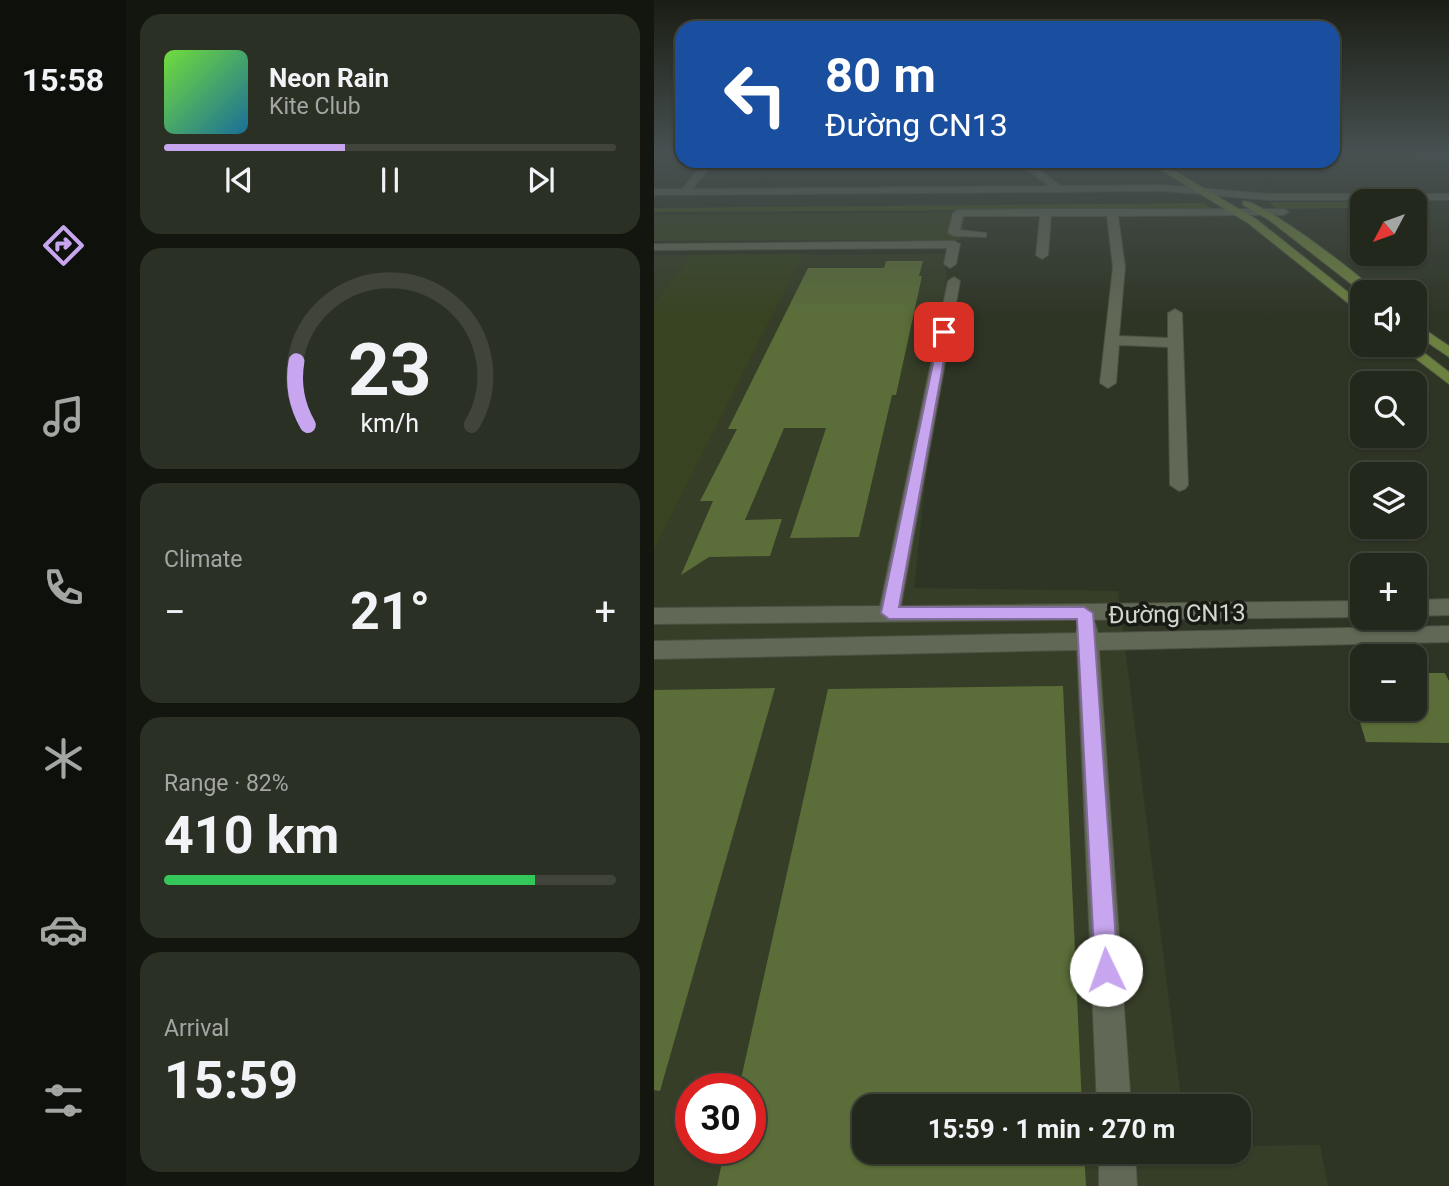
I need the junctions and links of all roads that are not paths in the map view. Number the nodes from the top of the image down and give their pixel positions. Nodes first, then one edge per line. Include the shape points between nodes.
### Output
1 (1233, 208) edge
2 (1257, 208) edge
3 (1046, 212) junction
4 (1239, 212) junction
5 (1263, 212) junction
6 (1294, 212) dead end
7 (1112, 213) junction
8 (982, 234) dead end
9 (954, 239) junction
10 (654, 247) edge
11 (1042, 255) dead end
12 (1354, 280) edge
13 (1350, 301) edge
14 (1175, 313) dead end
15 (1427, 336) edge
16 (1112, 341) junction
17 (1175, 343) junction
18 (1448, 353) edge
19 (1420, 357) edge
20 (1448, 380) edge
21 (1108, 383) dead end
22 (1179, 485) dead end
23 (1448, 607) edge
24 (1427, 608) edge
25 (1350, 609) edge
26 (1213, 611) junction
27 (889, 613) junction
28 (1084, 613) junction
29 (821, 614) junction
30 (654, 617) edge
31 (1448, 634) edge
32 (1223, 639) junction
33 (1088, 643) junction
34 (814, 646) junction
35 (654, 650) edge
36 (1113, 1094) edge
37 (1117, 1164) edge
38 (1118, 1186) edge

1 - 4 main road
2 - 5 main road
3 - 7 street
3 - 9 street via 958,213
3 - 11 street
4 - 5 street
4 - 7 street
4 - 13 main road
5 - 6 street
5 - 12 main road
7 - 16 street via 1119,267
8 - 9 street
9 - 10 street
9 - 27 street via 952,273
14 - 17 street
15 - 18 main road
16 - 17 street
16 - 21 street
17 - 22 street
19 - 20 main road
23 - 24 street
25 - 26 street, Đường CN13
26 - 28 street, Đường CN13
26 - 32 street
27 - 28 street, Đường CN13
27 - 29 street, Đường CN13
28 - 33 street
29 - 30 street, Đường CN13
29 - 34 street
31 - 32 street, Đường CN13
32 - 33 street, Đường CN13
33 - 34 street, Đường CN13
33 - 36 street
34 - 35 street, Đường CN13
37 - 38 street

